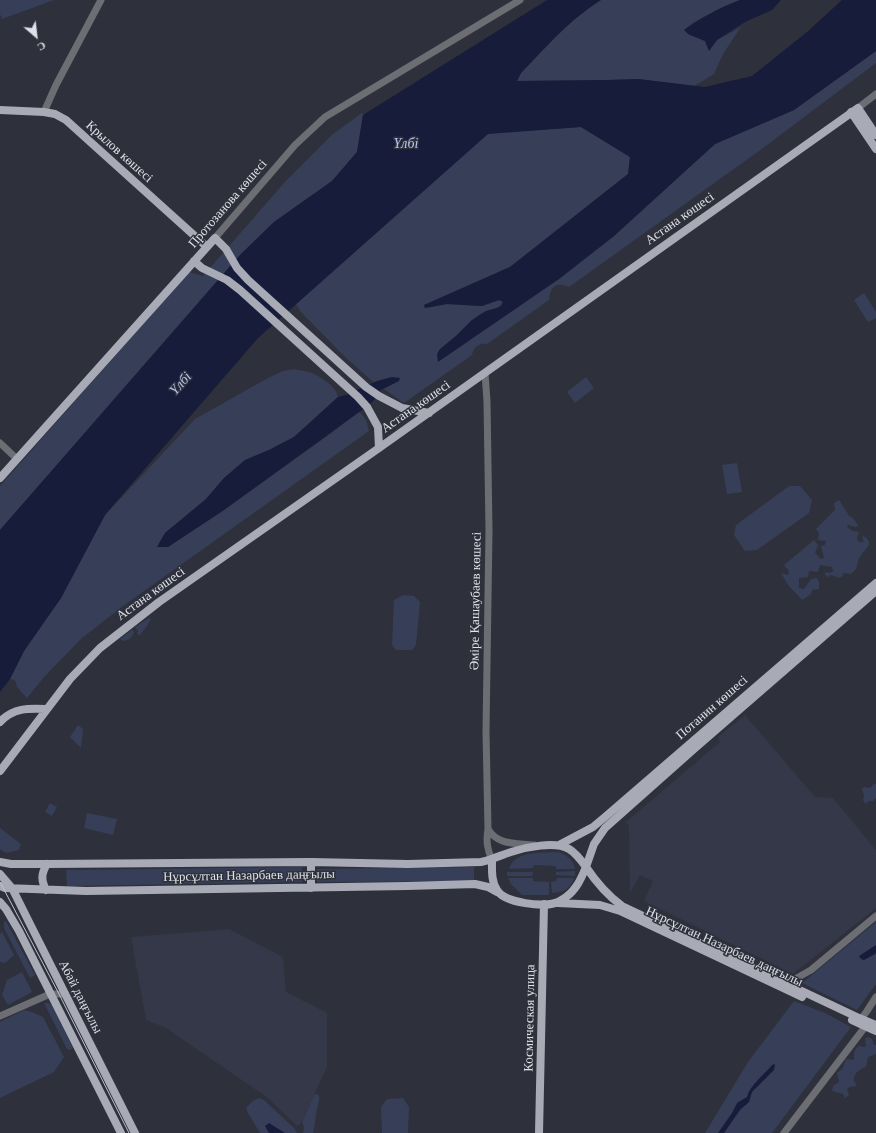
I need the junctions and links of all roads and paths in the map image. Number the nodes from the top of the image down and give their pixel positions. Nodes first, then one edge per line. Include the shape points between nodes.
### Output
1 (101, 0) edge
2 (520, 0) edge
3 (876, 94) edge
4 (0, 110) edge
5 (854, 110) junction
6 (44, 112) junction
7 (876, 135) edge
8 (876, 149) edge
9 (215, 238) junction
10 (207, 247) junction
11 (194, 261) junction
12 (485, 373) junction
13 (429, 413) junction
14 (0, 443) edge
15 (379, 448) junction
16 (17, 459) junction
17 (0, 478) edge
18 (876, 583) edge
19 (876, 591) edge
20 (46, 709) junction
21 (0, 722) edge
22 (0, 771) edge
23 (488, 829) junction
24 (559, 845) junction
25 (540, 846) junction
26 (492, 860) junction
27 (0, 862) edge
28 (311, 862) junction
29 (47, 864) junction
30 (586, 867) junction
31 (0, 874) edge
32 (0, 886) edge
33 (12, 888) junction
34 (311, 888) junction
35 (46, 890) junction
36 (498, 892) junction
37 (0, 902) edge
38 (557, 903) junction
39 (544, 904) junction
40 (876, 916) edge
41 (794, 989) junction
42 (50, 994) junction
43 (65, 994) junction
44 (876, 997) edge
45 (0, 1016) edge
46 (859, 1020) junction
47 (876, 1025) edge
48 (865, 1027) junction
49 (876, 1031) edge
50 (121, 1133) edge
51 (135, 1133) edge
52 (539, 1133) edge
53 (784, 1133) edge

1 - 6 street via 56,84
2 - 9 street, Протозанова көшесі via 325,117 295,145
3 - 5 street, Астана көшесі
4 - 6 main road, Крылов көшесі
5 - 7 main road
5 - 8 main road
5 - 12 main road, Астана көшесі
6 - 10 main road, Крылов көшесі via 66,120
9 - 10 main road, Протозанова көшесі
9 - 13 main road via 226,249 237,268 260,291 366,387 402,408
10 - 11 main road, Протозанова көшесі
11 - 15 main road via 240,290 358,397 378,427
11 - 16 main road, Протозанова көшесі
12 - 13 main road, Астана көшесі
12 - 23 street, Әміре Қашаубаев көшесі via 489,530 486,731
13 - 15 main road, Астана көшесі
14 - 16 street
15 - 20 main road, Астана көшесі via 161,601 103,646 70,679
16 - 17 main road, Протозанова көшесі
18 - 24 main road, Потанин көшесі via 601,820
19 - 30 main road, Потанин көшесі via 605,828 594,844
20 - 21 main road via 18,710
20 - 22 main road, Астана көшесі
23 - 25 street via 492,836 499,840
23 - 26 street, Әміре Қашаубаев көшесі via 486,840
24 - 25 main road, Нұрсұлтан Назарбаев даңғылы
24 - 30 main road, Нұрсұлтан Назарбаев даңғылы via 569,849
25 - 26 main road, Нұрсұлтан Назарбаев даңғылы via 511,852
26 - 28 main road, Нұрсұлтан Назарбаев даңғылы via 408,864
26 - 36 main road via 492,874
27 - 29 main road, Нұрсұлтан Назарбаев даңғылы
28 - 29 main road, Нұрсұлтан Назарбаев даңғылы
28 - 34 main road
29 - 35 main road via 42,876
30 - 38 main road via 576,888
30 - 41 main road, Нұрсұлтан Назарбаев даңғылы via 601,888 622,906
31 - 33 main road, Абай даңғылы
32 - 33 main road, Нұрсұлтан Назарбаев даңғылы
33 - 35 main road, Нұрсұлтан Назарбаев даңғылы
33 - 43 main road, Абай даңғылы
34 - 35 main road, Нұрсұлтан Назарбаев даңғылы
34 - 36 main road, Нұрсұлтан Назарбаев даңғылы via 475,884
36 - 39 main road, Нұрсұлтан Назарбаев даңғылы via 520,902
37 - 42 main road, Абай даңғылы via 19,931
38 - 39 main road, Нұрсұлтан Назарбаев даңғылы
38 - 41 main road, Нұрсұлтан Назарбаев даңғылы via 600,905 620,911
39 - 52 main road, Космическая улица
40 - 41 street via 811,970 795,979
41 - 46 main road, Нұрсұлтан Назарбаев даңғылы
42 - 43 street
42 - 45 street
42 - 50 main road, Абай даңғылы
43 - 51 main road, Абай даңғылы
44 - 46 street
46 - 47 main road, Нұрсұлтан Назарбаев даңғылы
46 - 48 main road, Нұрсұлтан Назарбаев даңғылы
48 - 49 main road, Нұрсұлтан Назарбаев даңғылы
48 - 53 street

